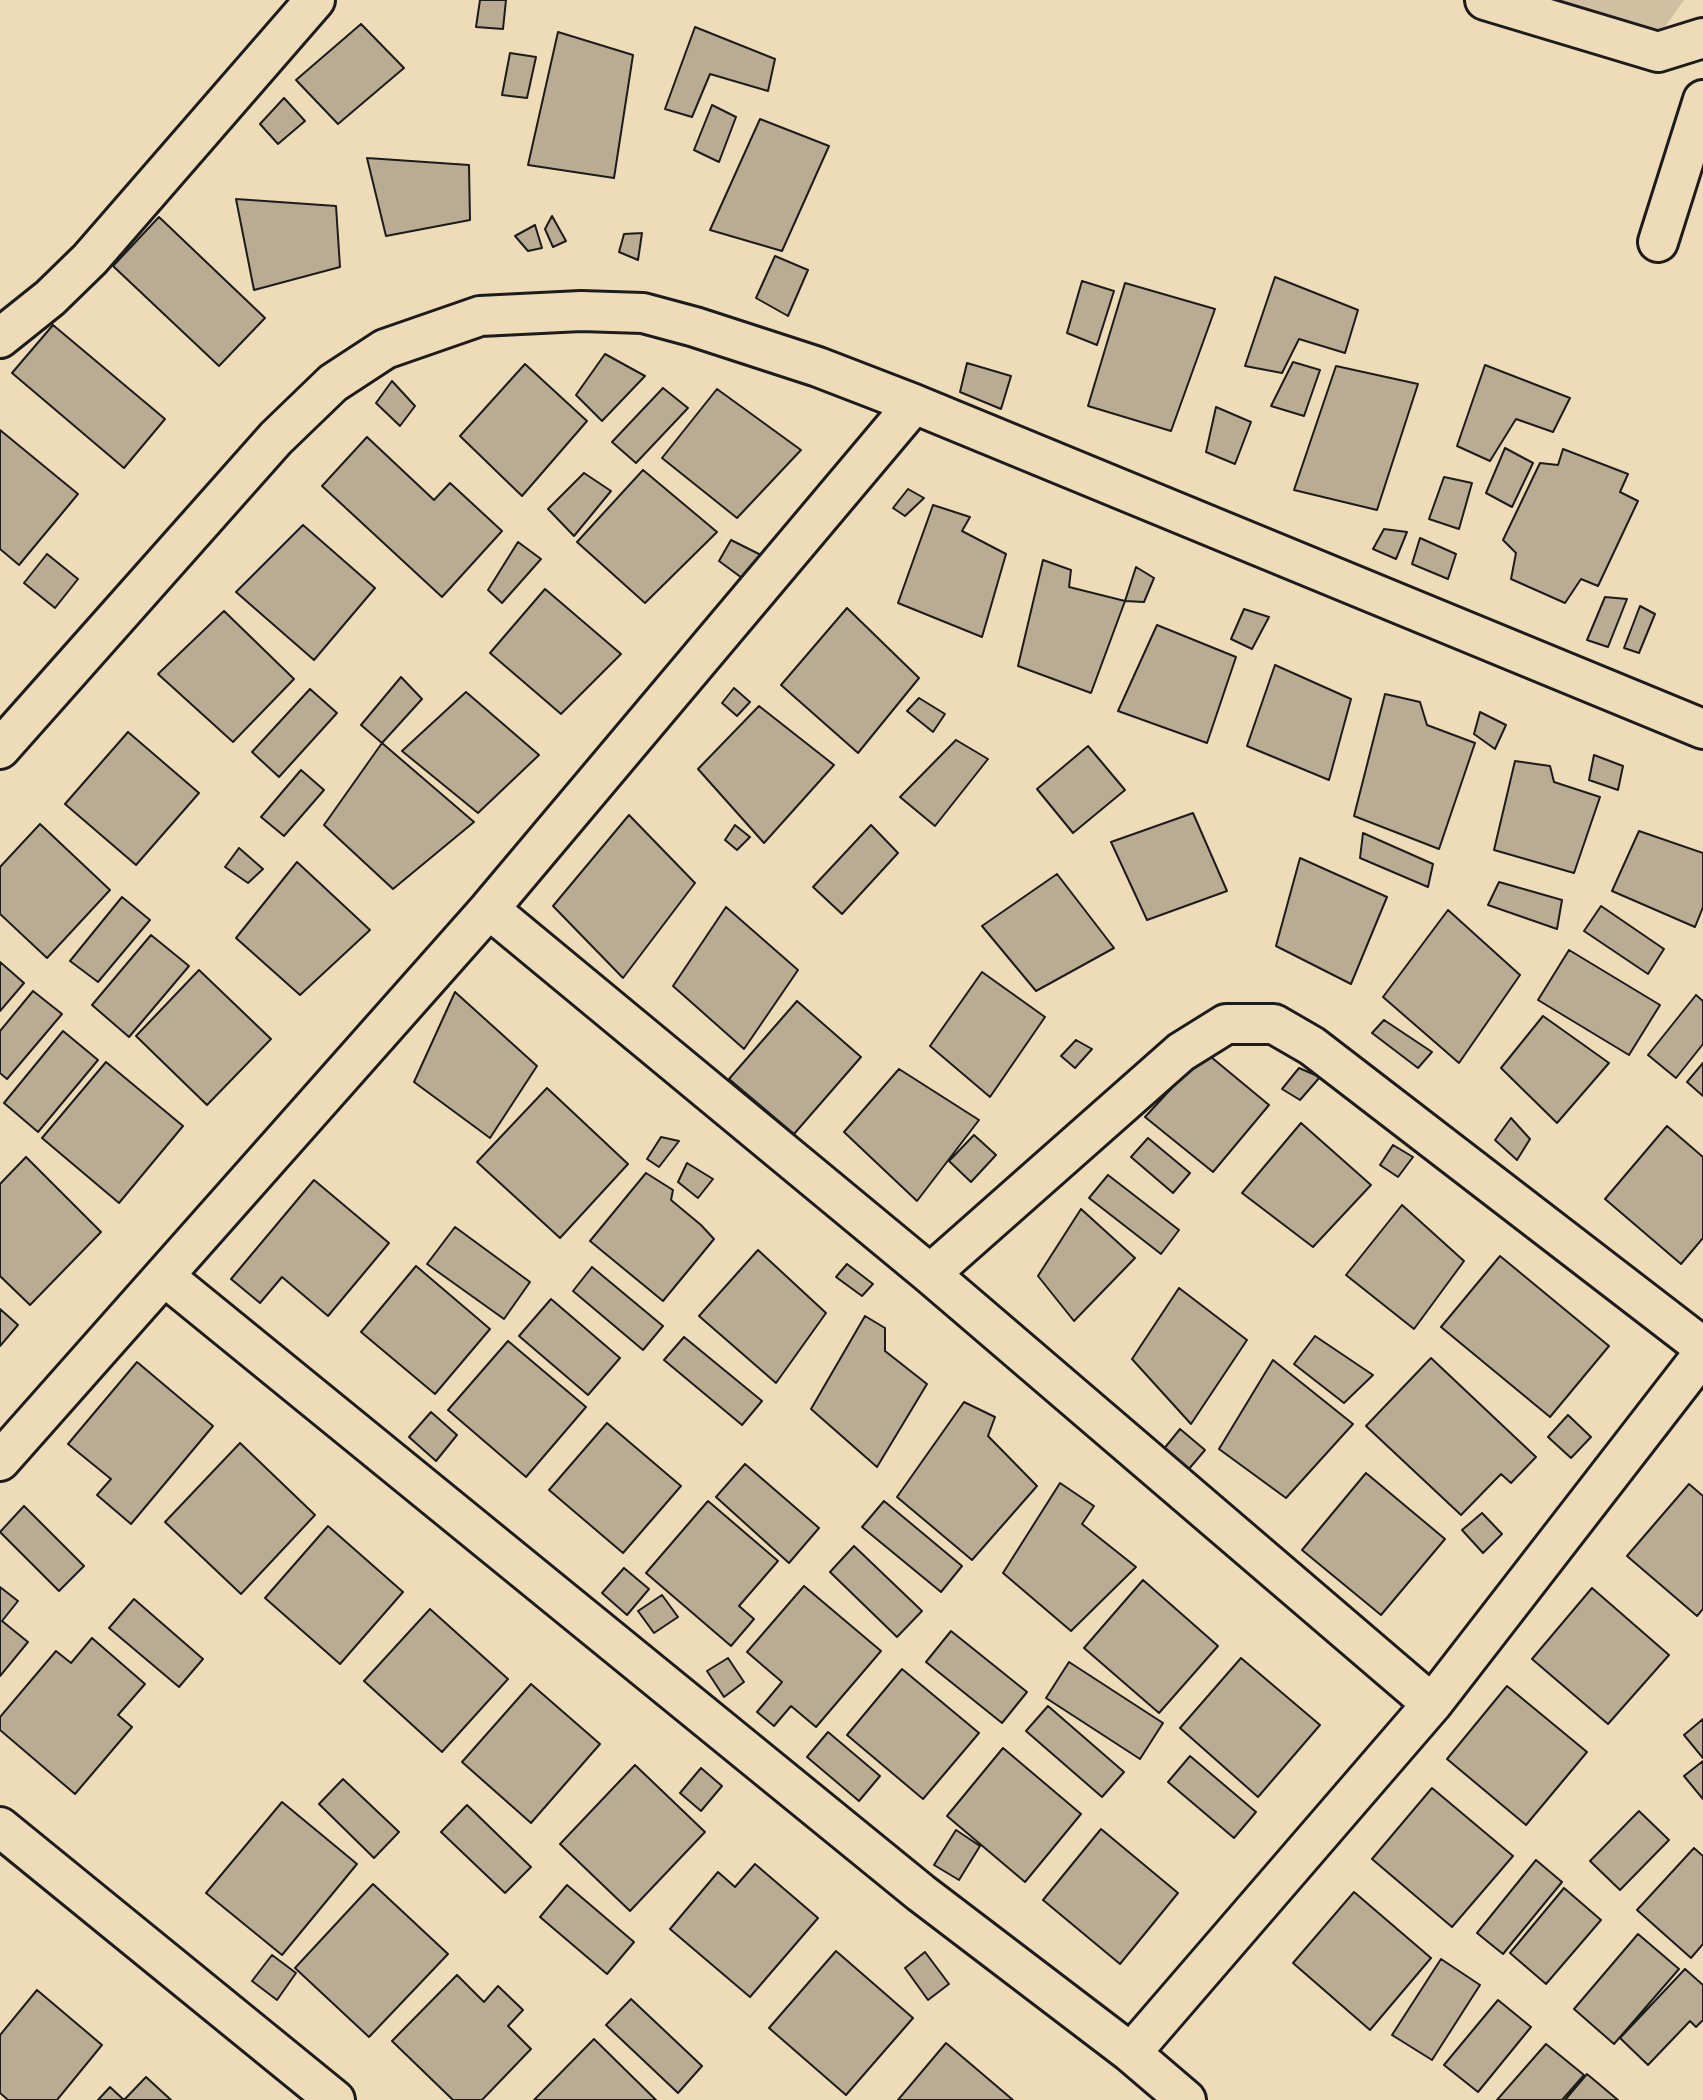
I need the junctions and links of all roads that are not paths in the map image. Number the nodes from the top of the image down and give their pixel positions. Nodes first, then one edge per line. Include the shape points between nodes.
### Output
1 (314, 0) edge
2 (1485, 0) edge
3 (1703, 38) edge
4 (1703, 100) edge
5 (1658, 242) dead end
6 (0, 338) edge
7 (914, 404) junction
8 (1703, 729) edge
9 (0, 749) edge
10 (489, 909) junction
11 (930, 1275) junction
12 (164, 1276) junction
13 (1703, 1348) edge
14 (1703, 1354) edge
15 (0, 1461) edge
16 (1432, 1704) junction
17 (0, 1827) edge
18 (1131, 2053) junction
19 (335, 2100) edge
20 (1186, 2100) edge

1 - 6 street via 90,259
2 - 3 street via 1658,52
4 - 5 street
7 - 8 street
7 - 9 street via 805,362 643,313 480,316 385,349 332,383 276,438
7 - 10 street
10 - 11 street
10 - 12 street
11 - 13 street via 1181,1052 1226,1024 1274,1024 1312,1046
11 - 16 street
12 - 15 street
12 - 18 street via 921,1893
14 - 16 street
16 - 18 street
17 - 19 street
18 - 20 street

